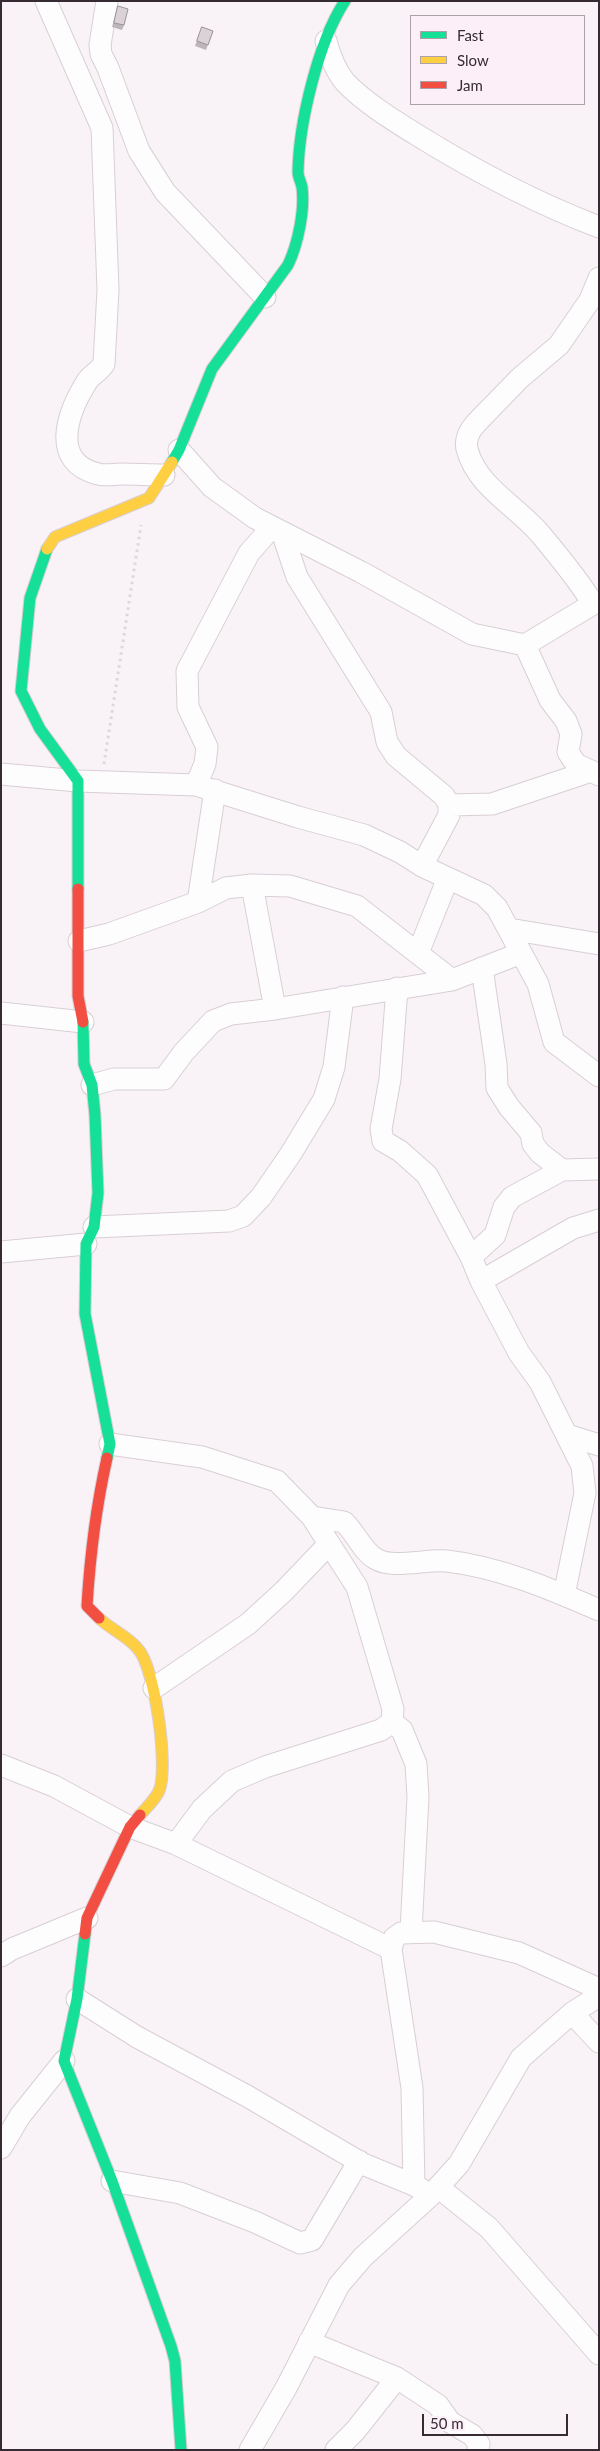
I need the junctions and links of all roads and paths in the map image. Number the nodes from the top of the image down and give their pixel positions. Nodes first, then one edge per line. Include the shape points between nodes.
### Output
1 (46, 1) edge
2 (107, 1) edge
3 (345, 1) edge
4 (326, 41) junction
5 (599, 227) edge
6 (599, 278) edge
7 (265, 297) junction
8 (180, 450) junction
9 (164, 475) junction
10 (149, 498) junction
11 (277, 529) junction
12 (596, 605) edge
13 (526, 645) junction
14 (595, 773) edge
15 (1, 774) edge
16 (78, 781) junction
17 (101, 781) junction
18 (206, 788) junction
19 (449, 805) junction
20 (422, 866) junction
21 (448, 878) junction
22 (252, 885) junction
23 (198, 902) junction
24 (508, 929) junction
25 (78, 941) junction
26 (599, 944) edge
27 (418, 953) junction
28 (522, 953) junction
29 (482, 968) junction
30 (452, 980) junction
31 (397, 988) junction
32 (344, 997) junction
33 (275, 1009) junction
34 (1, 1013) edge
35 (83, 1022) junction
36 (599, 1076) edge
37 (92, 1085) junction
38 (599, 1169) edge
39 (562, 1170) junction
40 (599, 1220) edge
41 (90, 1236) junction
42 (1, 1252) edge
43 (471, 1257) junction
44 (481, 1281) junction
45 (567, 1435) junction
46 (110, 1444) junction
47 (599, 1446) edge
48 (312, 1517) junction
49 (328, 1544) junction
50 (564, 1595) junction
51 (599, 1610) edge
52 (154, 1688) junction
53 (392, 1722) junction
54 (1, 1765) edge
55 (130, 1827) junction
56 (176, 1844) junction
57 (87, 1918) junction
58 (411, 1931) junction
59 (391, 1949) junction
60 (1, 1956) edge
61 (599, 1989) edge
62 (599, 1996) edge
63 (77, 1998) junction
64 (572, 2013) junction
65 (599, 2042) edge
66 (64, 2060) junction
67 (1, 2148) edge
68 (359, 2162) junction
69 (112, 2181) junction
70 (428, 2189) junction
71 (309, 2342) junction
72 (599, 2354) edge
73 (397, 2378) junction
74 (180, 2450) edge
75 (250, 2450) edge
76 (336, 2450) edge
77 (478, 2450) edge

1 - 9 street via 102,128 108,290 104,364 87,380 76,400 66,442 71,458 83,469 100,475
2 - 7 street via 101,54 139,151 165,192
3 - 4 street
4 - 5 street via 335,67 345,81 402,126 493,180
4 - 7 street via 307,98 298,174 302,188 297,244
6 - 12 street via 590,300 569,333 483,416 466,439 467,450 478,470 498,495 542,535
7 - 8 street via 212,369
8 - 9 street
8 - 11 street via 212,487 255,518
9 - 10 street
10 - 16 street via 55,537 46,550 30,598 21,691 40,729
10 - 17 path via 139,530 124,647
11 - 13 street via 472,634
11 - 18 street via 249,553 187,671 188,707 207,747
11 - 19 street via 297,576 381,712 387,742 396,756 444,796
12 - 13 street
13 - 14 street via 550,700 566,721 571,734 568,752 576,764
14 - 19 street via 492,804
15 - 16 street
16 - 17 street
16 - 25 street
17 - 18 street
18 - 20 street via 364,835
18 - 23 street
19 - 20 street via 449,815
20 - 21 street
21 - 24 street via 484,895
21 - 27 street
22 - 23 street via 226,888
22 - 27 street via 290,886 357,906
22 - 33 street
23 - 25 street via 109,934
24 - 26 street
24 - 28 street
25 - 35 street via 78,996
27 - 30 street
28 - 29 street
28 - 36 street via 538,984 554,1042
29 - 30 street
29 - 39 street via 497,1088 531,1133 533,1144 540,1153
30 - 31 street
31 - 32 street
31 - 43 street via 383,1141 428,1175
32 - 33 street
32 - 41 street via 334,1067 324,1100 261,1197 243,1216 229,1221
33 - 37 street via 231,1014 213,1021 184,1052 164,1080 114,1079
34 - 35 street
35 - 37 street via 84,1064
37 - 41 street via 98,1193
38 - 39 street
39 - 43 street via 512,1197 504,1207 494,1235
40 - 44 street via 573,1228
41 - 42 street
41 - 46 street via 85,1314
43 - 44 street
44 - 45 street
45 - 47 street
45 - 50 street via 582,1466 585,1493
46 - 48 street via 202,1457 277,1481
46 - 52 street via 91,1548 88,1606 103,1622 139,1649
48 - 49 street
48 - 50 street via 344,1522 374,1559 386,1564 447,1561 506,1574
49 - 52 street via 248,1624
49 - 53 street via 357,1587 392,1709
50 - 51 street
52 - 55 street via 162,1780 159,1792
53 - 56 street via 381,1730 232,1781 202,1809
53 - 58 street via 402,1730 416,1764 418,1797
54 - 55 street via 54,1786
55 - 56 street
55 - 57 street
56 - 59 street
57 - 60 street
57 - 63 street
58 - 59 street via 394,1938
58 - 61 street via 434,1932 519,1952
59 - 70 street
62 - 64 street
63 - 66 street
63 - 68 street via 137,2037 247,2096
64 - 65 street
64 - 70 street via 521,2058 459,2164
66 - 67 street via 20,2116
66 - 69 street
68 - 69 street via 312,2240 300,2243 180,2193
68 - 70 street
69 - 74 street via 175,2361
70 - 71 street via 339,2285
70 - 72 street via 489,2228
71 - 73 street
71 - 75 street
73 - 76 street
73 - 77 street via 438,2405 450,2422 472,2435 479,2444

